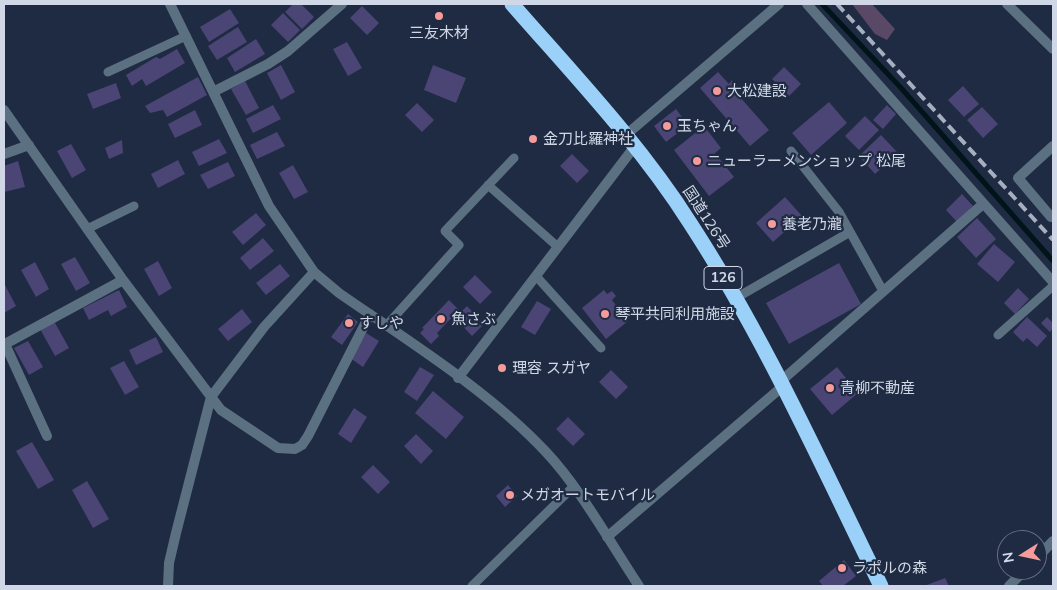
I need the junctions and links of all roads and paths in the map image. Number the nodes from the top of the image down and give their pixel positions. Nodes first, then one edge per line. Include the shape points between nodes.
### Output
1 (170, 4) edge
2 (342, 4) edge
3 (512, 4) edge
4 (779, 4) edge
5 (807, 4) edge
6 (1007, 4) edge
7 (186, 36) junction
8 (1053, 49) edge
9 (108, 72) dead end
10 (215, 91) junction
11 (4, 110) edge
12 (631, 140) junction
13 (29, 145) junction
14 (1053, 146) edge
15 (791, 151) dead end
16 (4, 154) edge
17 (514, 158) dead end
18 (488, 185) junction
19 (984, 204) junction
20 (134, 206) dead end
21 (1051, 217) dead end
22 (87, 229) junction
23 (850, 232) junction
24 (558, 247) junction
25 (314, 272) junction
26 (536, 276) junction
27 (123, 280) junction
28 (1053, 284) edge
29 (884, 291) junction
30 (736, 298) junction
31 (370, 314) junction
32 (386, 326) junction
33 (998, 335) dead end
34 (4, 342) edge
35 (601, 348) dead end
36 (458, 378) junction
37 (782, 384) junction
38 (211, 397) junction
39 (47, 436) dead end
40 (573, 487) junction
41 (607, 537) junction
42 (168, 586) edge
43 (472, 586) edge
44 (639, 586) edge
45 (882, 586) edge

1 - 7 street
2 - 10 street via 288,51
3 - 12 highway, 国道126号 / 126
4 - 12 street
5 - 19 street
6 - 8 street
7 - 9 lane
7 - 10 street
10 - 25 street via 269,206
11 - 13 street
12 - 24 street
12 - 30 highway, 国道126号 / 126 via 690,222
13 - 16 street
13 - 22 street
14 - 21 street via 1018,178
15 - 23 lane via 839,212
17 - 18 lane
18 - 24 lane
18 - 32 lane via 445,231 459,245
19 - 28 street
19 - 29 street
20 - 22 lane
22 - 27 street
23 - 29 lane
23 - 30 lane
24 - 26 street
25 - 31 street
25 - 38 street via 264,327
26 - 35 lane
26 - 36 street
27 - 34 street
27 - 38 street
28 - 33 lane
29 - 37 street
30 - 37 highway, 国道126号 / 126
31 - 32 street
31 - 38 street via 302,445 288,450 278,448 221,410
32 - 36 street
34 - 39 street
36 - 40 street via 513,419 548,454
37 - 41 street
37 - 45 highway, 国道126号 / 126
38 - 42 street via 176,533
40 - 41 street
40 - 43 lane
41 - 44 street

